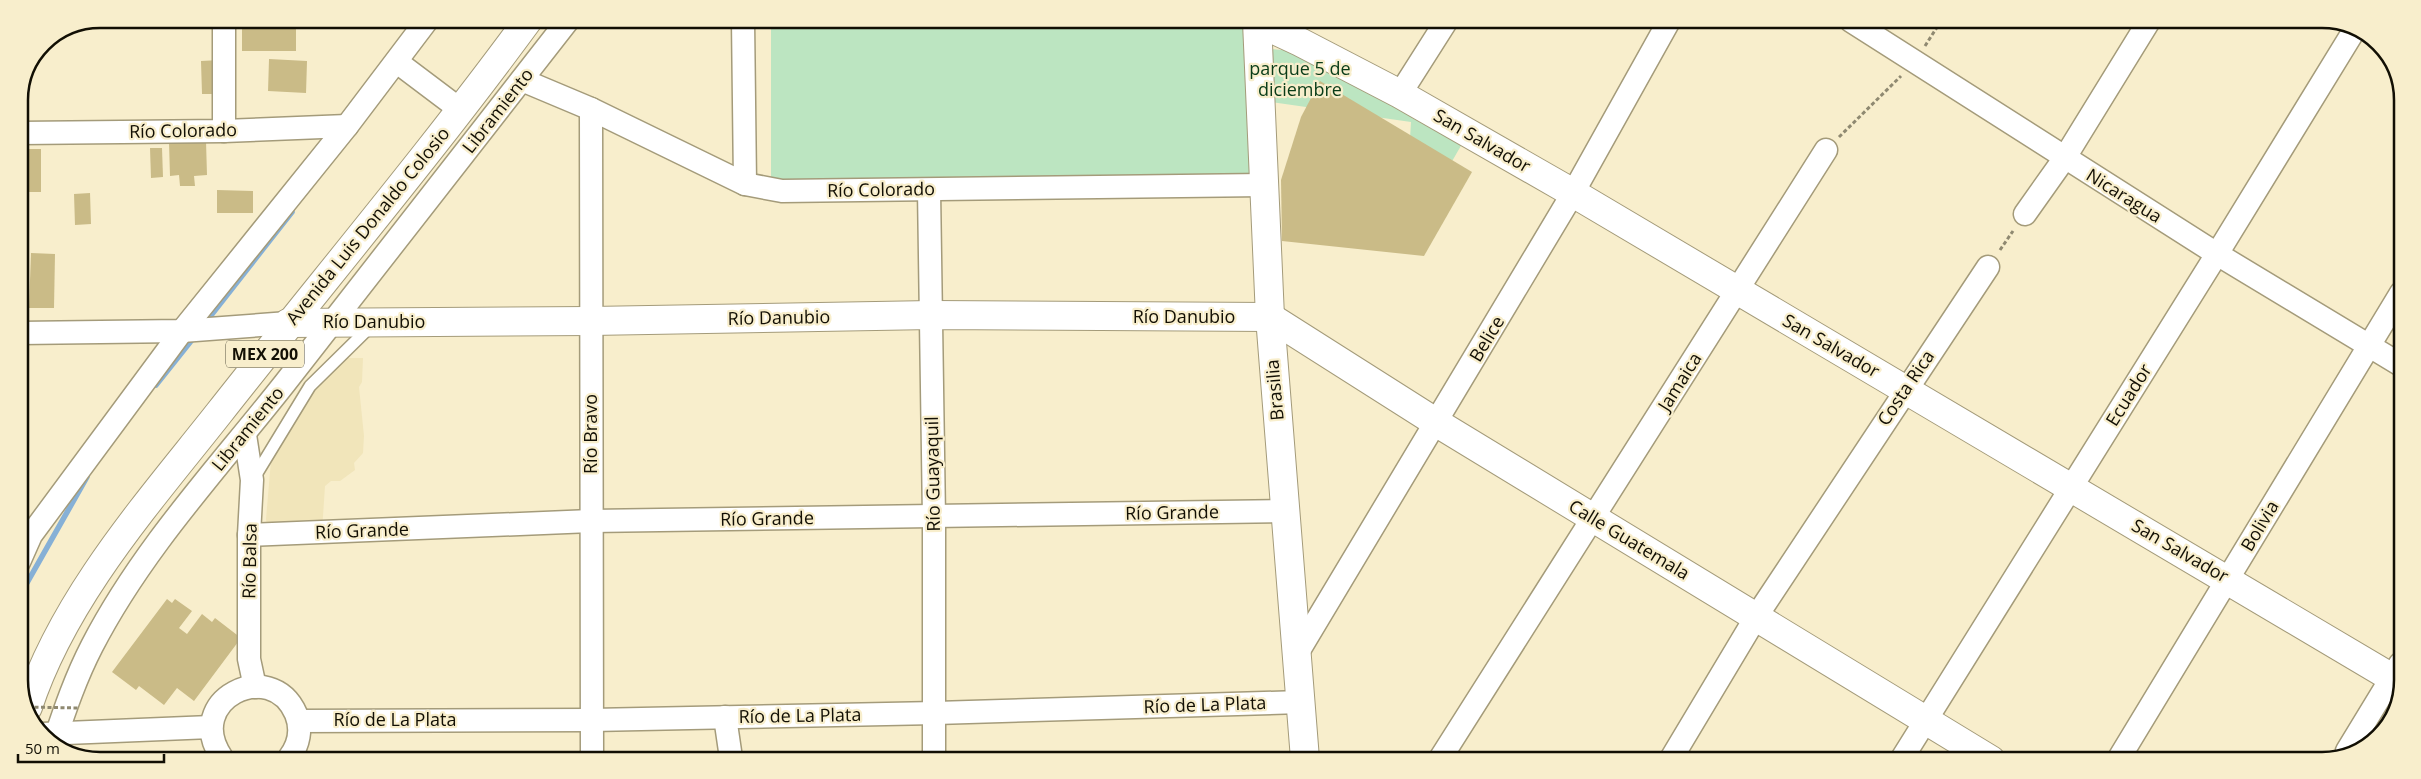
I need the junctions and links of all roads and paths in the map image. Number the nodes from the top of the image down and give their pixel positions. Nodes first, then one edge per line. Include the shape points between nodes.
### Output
1 (224, 28) edge
2 (424, 28) edge
3 (522, 28) edge
4 (562, 28) edge
5 (743, 28) edge
6 (1257, 28) edge
7 (1271, 28) edge
8 (1443, 28) edge
9 (1665, 28) edge
10 (1862, 28) edge
11 (1937, 28) edge
12 (2145, 28) edge
13 (2352, 34) edge
14 (1915, 62) junction
15 (405, 68) junction
16 (522, 80) junction
17 (1400, 94) junction
18 (592, 109) junction
19 (462, 111) junction
20 (347, 126) junction
21 (224, 131) junction
22 (28, 133) edge
23 (1826, 150) joint
24 (2064, 159) junction
25 (746, 184) junction
26 (1264, 185) junction
27 (929, 190) junction
28 (1573, 193) junction
29 (2025, 214) joint
30 (2217, 254) junction
31 (1988, 267) joint
32 (1736, 292) junction
33 (2393, 305) edge
34 (932, 315) junction
35 (1270, 317) junction
36 (334, 321) junction
37 (375, 322) junction
38 (591, 322) junction
39 (288, 323) junction
40 (187, 330) junction
41 (28, 333) edge
42 (2368, 346) junction
43 (2393, 361) edge
44 (1906, 388) junction
45 (1437, 423) junction
46 (245, 434) junction
47 (252, 480) junction
48 (2070, 488) junction
49 (155, 493) junction
50 (181, 511) junction
51 (1285, 511) junction
52 (934, 518) junction
53 (1594, 519) junction
54 (591, 522) junction
55 (28, 531) edge
56 (249, 535) junction
57 (2228, 579) junction
58 (1756, 617) junction
59 (1298, 652) junction
60 (2394, 672) edge
61 (2394, 679) edge
62 (255, 687) junction
63 (31, 701) edge
64 (1301, 702) junction
65 (33, 707) edge
66 (78, 708) dead end
67 (936, 713) junction
68 (725, 717) junction
69 (1926, 719) junction
70 (592, 720) junction
71 (299, 721) junction
72 (211, 727) junction
73 (51, 733) edge
74 (55, 736) edge
75 (2351, 745) edge
76 (218, 752) edge
77 (294, 752) edge
78 (592, 752) edge
79 (730, 752) edge
80 (934, 752) edge
81 (1305, 752) edge
82 (1444, 752) edge
83 (1675, 752) edge
84 (1906, 752) edge
85 (1978, 752) edge
86 (2123, 752) edge

1 - 21 street
2 - 15 street
3 - 19 street, Avenida Luis Donaldo Colosio / MEX 200
4 - 16 street, Libramiento
5 - 25 street
6 - 26 street, Brasilia
7 - 17 street, San Salvador
8 - 17 street
9 - 28 street, Belice
10 - 14 street, Nicaragua
11 - 14 path
12 - 24 street
13 - 30 street, Ecuador
14 - 23 path
14 - 24 street, Nicaragua
15 - 19 street
15 - 20 street
16 - 18 street, Río Colorado
16 - 36 street, Libramiento
17 - 28 street, San Salvador
18 - 25 street, Río Colorado
18 - 38 street, Río Bravo
19 - 39 street, Avenida Luis Donaldo Colosio / MEX 200
20 - 21 street, Río Colorado
20 - 40 street
21 - 22 street, Río Colorado
23 - 32 street, Jamaica
24 - 29 street
24 - 30 street, Nicaragua
25 - 27 street, Río Colorado via 782,192
26 - 27 street, Río Colorado
26 - 35 street, Brasilia
27 - 34 street, Río Guayaquil
28 - 32 street, San Salvador
28 - 45 street, Belice
29 - 31 path
30 - 42 street, Nicaragua
30 - 48 street, Ecuador
31 - 44 street, Costa Rica
32 - 44 street, San Salvador
32 - 53 street, Jamaica
33 - 42 street, Bolivia
34 - 35 street, Río Danubio
34 - 38 street, Río Danubio
34 - 52 street, Río Guayaquil
35 - 45 street, Calle Guatemala
35 - 51 street, Brasilia
36 - 37 street, Río Danubio
36 - 39 street, Río Danubio
36 - 46 street, Libramiento
37 - 38 street, Río Danubio
37 - 47 lane via 310,386
38 - 54 street, Río Bravo
39 - 40 street
39 - 49 street, Avenida Luis Donaldo Colosio / MEX 200
40 - 41 street
40 - 55 street
42 - 43 street, Nicaragua
42 - 57 street, Bolivia
44 - 48 street, San Salvador
44 - 58 street, Costa Rica
45 - 53 street, Calle Guatemala
45 - 59 street, Belice
46 - 47 street, Río Balsa
46 - 50 street, Libramiento
47 - 56 street, Río Balsa
48 - 57 street, San Salvador
48 - 69 street, Ecuador
49 - 50 street
49 - 63 street, Avenida Luis Donaldo Colosio / MEX 200 via 81,594 59,634
50 - 73 street, Libramiento via 114,607
51 - 52 street, Río Grande
51 - 59 street, Brasilia
52 - 54 street, Río Grande
52 - 67 street, Río Guayaquil
53 - 58 street, Calle Guatemala
53 - 82 street, Jamaica
54 - 56 street, Río Grande
54 - 70 street, Río Bravo
56 - 62 street, Río Balsa via 249,659
57 - 60 street, San Salvador
57 - 86 street, Bolivia
58 - 69 street, Calle Guatemala
58 - 83 street, Costa Rica
59 - 64 street, Brasilia
61 - 75 street
62 - 71 street via 270,689 283,696
62 - 72 street via 242,688 230,694 214,714
64 - 67 street, Río de La Plata
64 - 81 street, Brasilia
65 - 66 path, bridge
67 - 68 street, Río de La Plata
67 - 80 street, Río Guayaquil
68 - 70 street, Río de La Plata
68 - 79 street
69 - 84 street, Ecuador
69 - 85 street, Calle Guatemala
70 - 71 street, Río de La Plata
70 - 78 street, Río Bravo
71 - 77 street via 299,736
72 - 74 street
72 - 76 street

